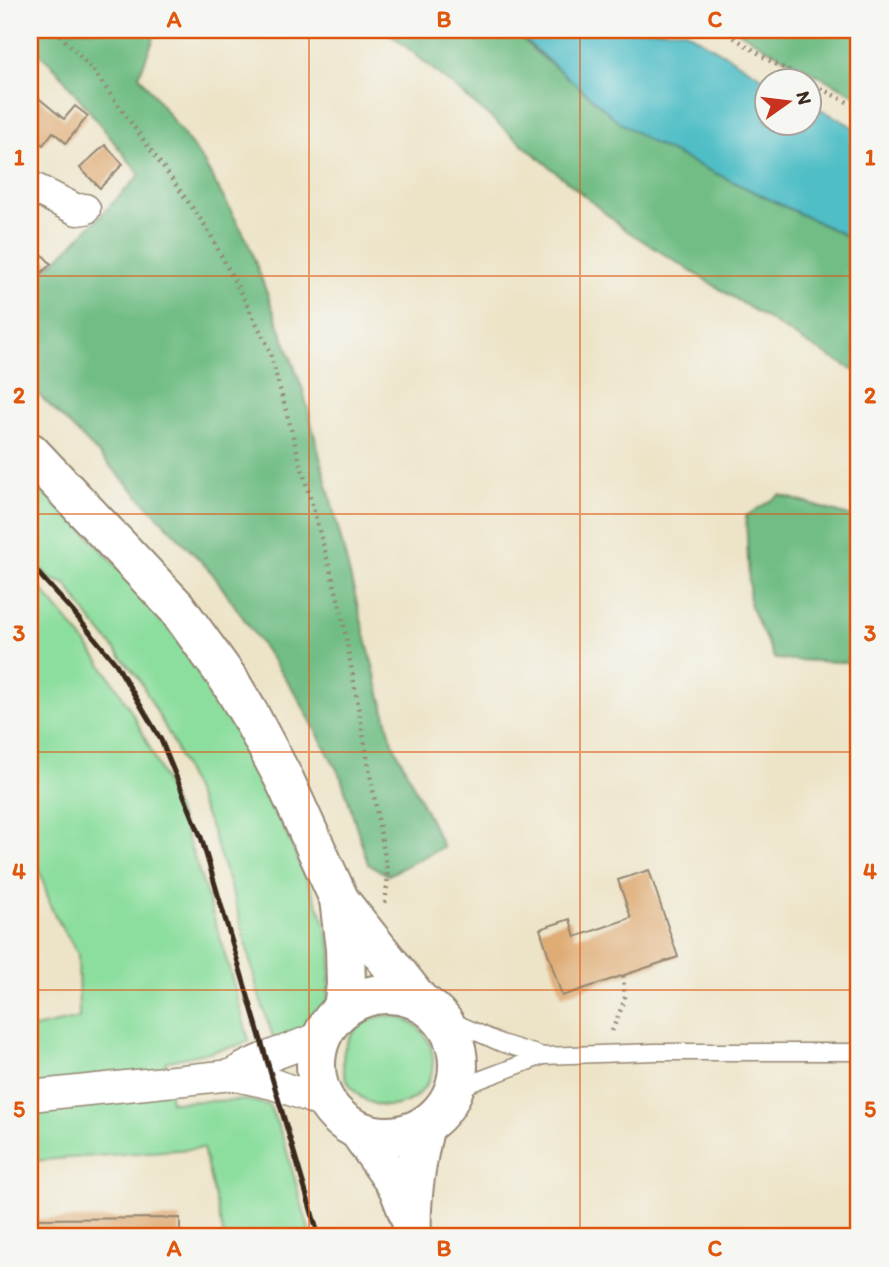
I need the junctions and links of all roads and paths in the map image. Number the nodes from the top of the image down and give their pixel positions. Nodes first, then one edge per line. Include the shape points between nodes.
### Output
1 (55, 30) edge
2 (722, 30) edge
3 (780, 66) edge
4 (822, 88) edge
5 (859, 108) edge
6 (30, 186) edge
7 (85, 209) dead end
8 (30, 452) edge
9 (339, 899) junction
10 (372, 943) junction
11 (623, 976) dead end
12 (429, 1009) junction
13 (333, 1022) junction
14 (611, 1033) dead end
15 (859, 1052) edge
16 (543, 1056) junction
17 (232, 1075) junction
18 (452, 1094) junction
19 (30, 1096) edge
20 (329, 1106) junction
21 (425, 1125) junction
22 (358, 1130) junction
23 (411, 1229) edge

1 - 10 path via 93,70 207,228 268,346 341,609 375,796 388,875 385,913
2 - 3 path
4 - 5 path
6 - 7 street via 77,210
8 - 9 street via 177,608 229,680 285,781
9 - 10 street
9 - 13 street via 346,984
10 - 12 street
11 - 14 path via 625,999
12 - 13 street via 402,996 381,994 361,999
12 - 16 lane
12 - 18 street via 450,1032 457,1052
13 - 17 street via 296,1048
13 - 20 street via 316,1064
15 - 16 lane
16 - 18 lane
17 - 19 street
17 - 20 street via 273,1084
18 - 21 street
20 - 22 street
21 - 22 street via 392,1136
21 - 23 street
22 - 23 street via 398,1187

